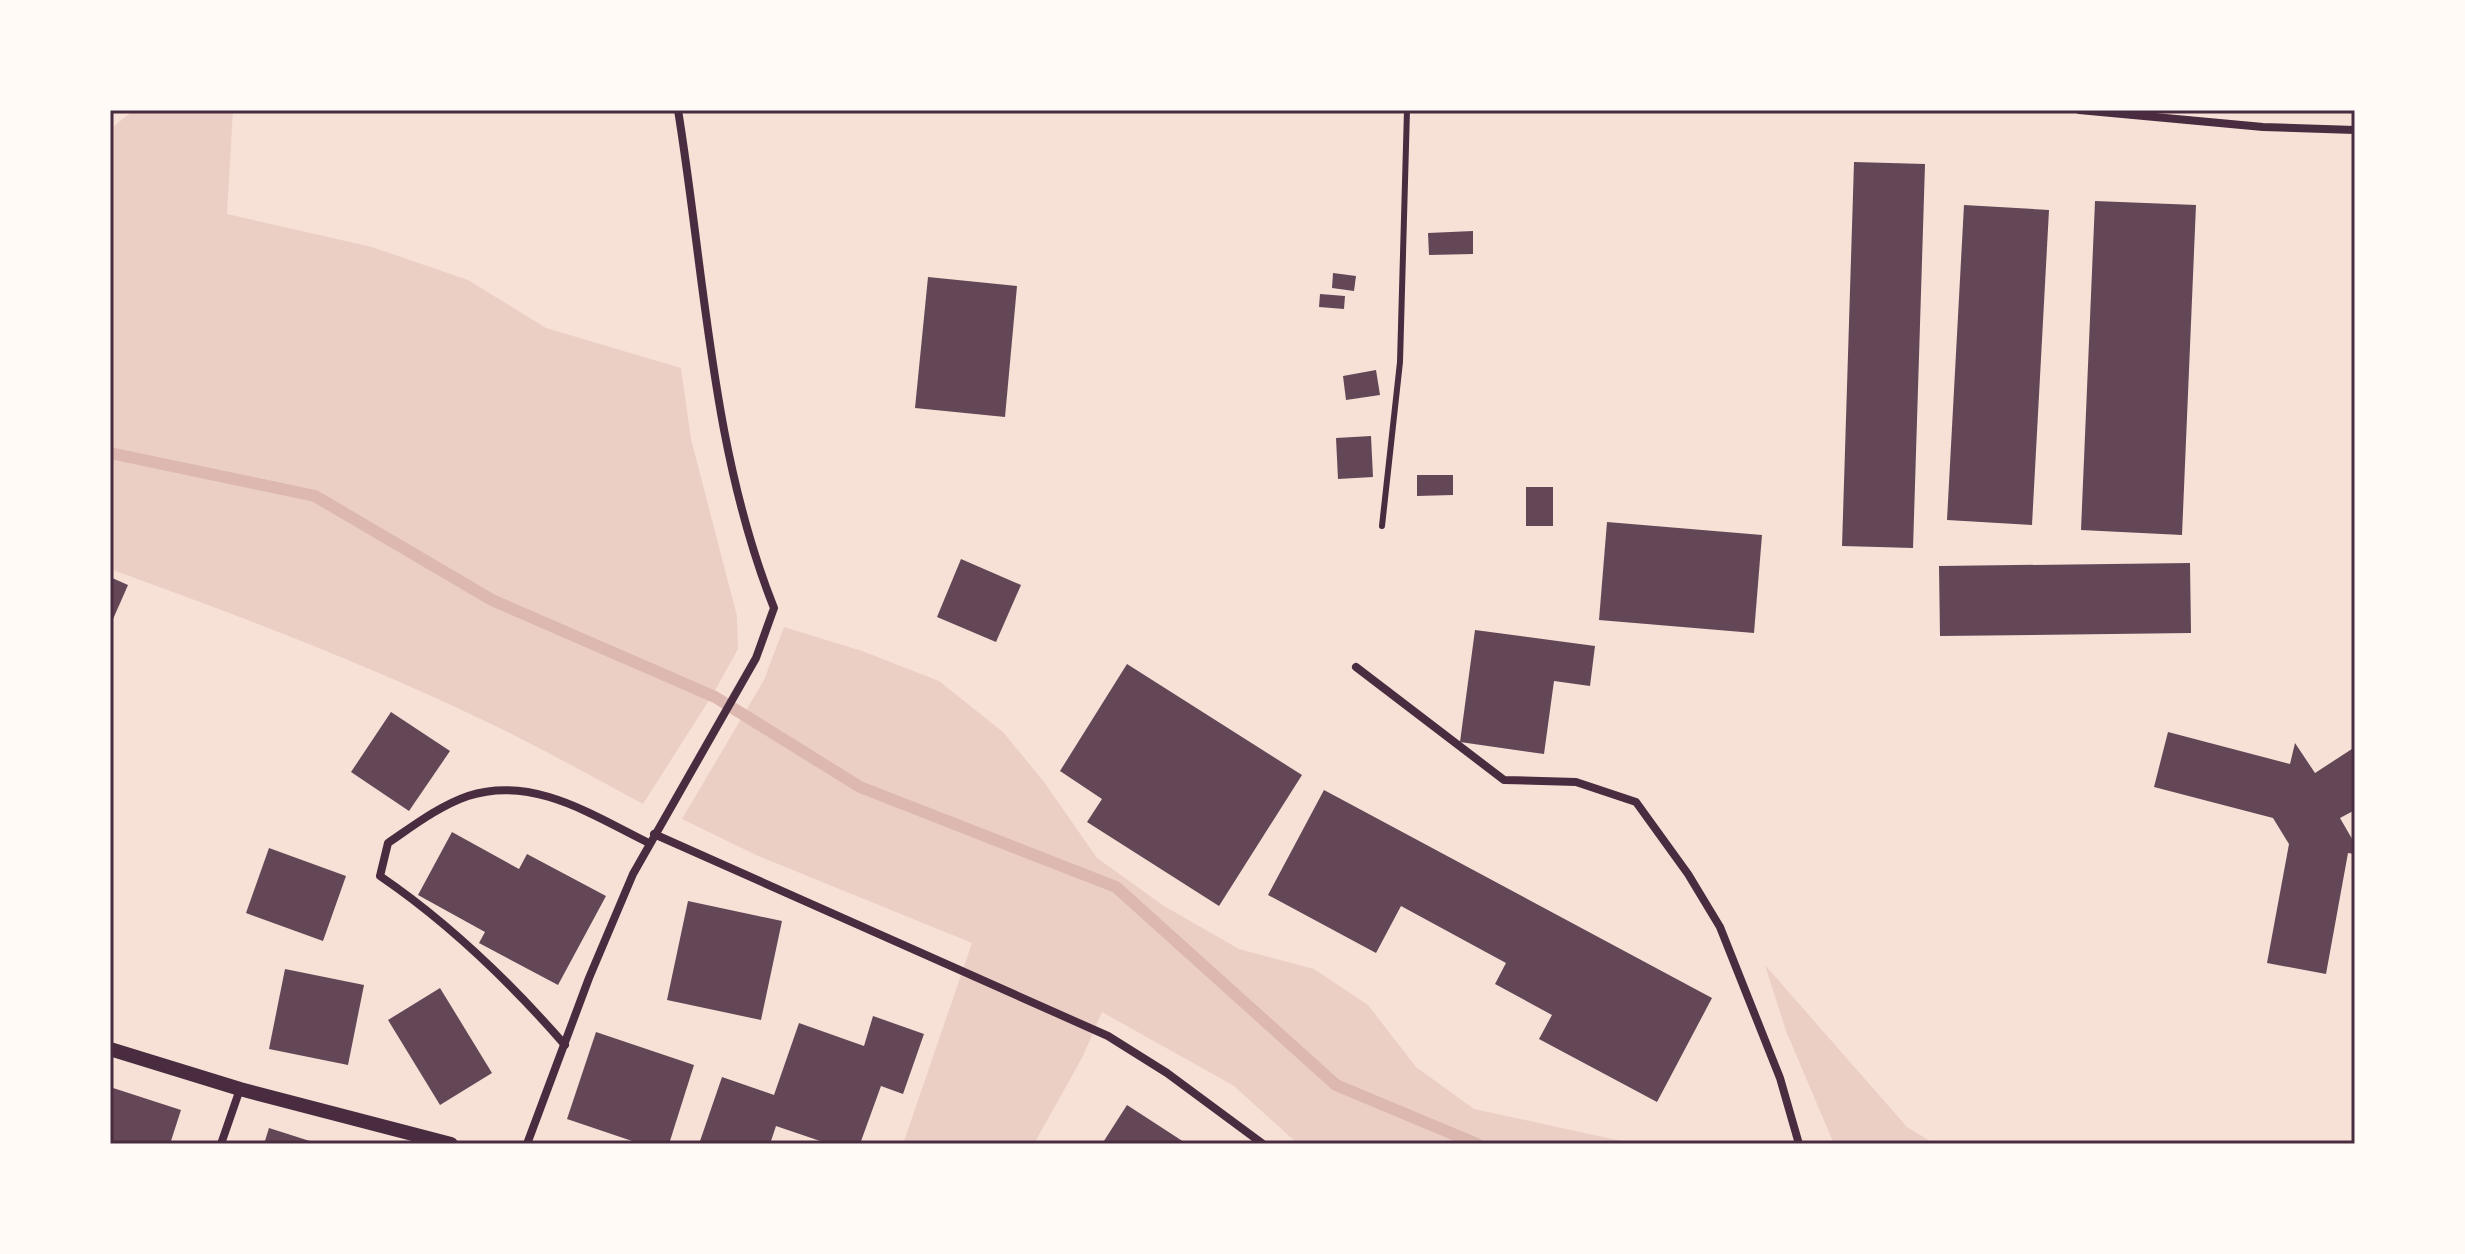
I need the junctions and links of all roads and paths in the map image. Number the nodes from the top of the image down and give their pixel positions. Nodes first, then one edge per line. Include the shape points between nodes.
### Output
1 (678, 110) edge
2 (1407, 110) edge
3 (2079, 110) edge
4 (2355, 130) edge
5 (1382, 526) dead end
6 (1356, 667) dead end
7 (654, 834) junction
8 (649, 843) junction
9 (565, 1045) junction
10 (110, 1049) edge
11 (240, 1089) junction
12 (221, 1144) edge
13 (451, 1144) edge
14 (527, 1144) edge
15 (1263, 1144) edge
16 (1799, 1144) edge

1 - 7 street via 725,442 755,560 774,608 756,658
2 - 5 lane via 1400,362
3 - 4 street
6 - 16 street via 1504,780 1576,782 1636,802 1720,927 1780,1078
7 - 8 street
7 - 15 street via 1108,1036
8 - 9 street via 619,904
8 - 9 street via 569,804 520,789 467,796 388,843 380,876 518,991
9 - 14 street
10 - 11 street
11 - 12 street
11 - 13 street

